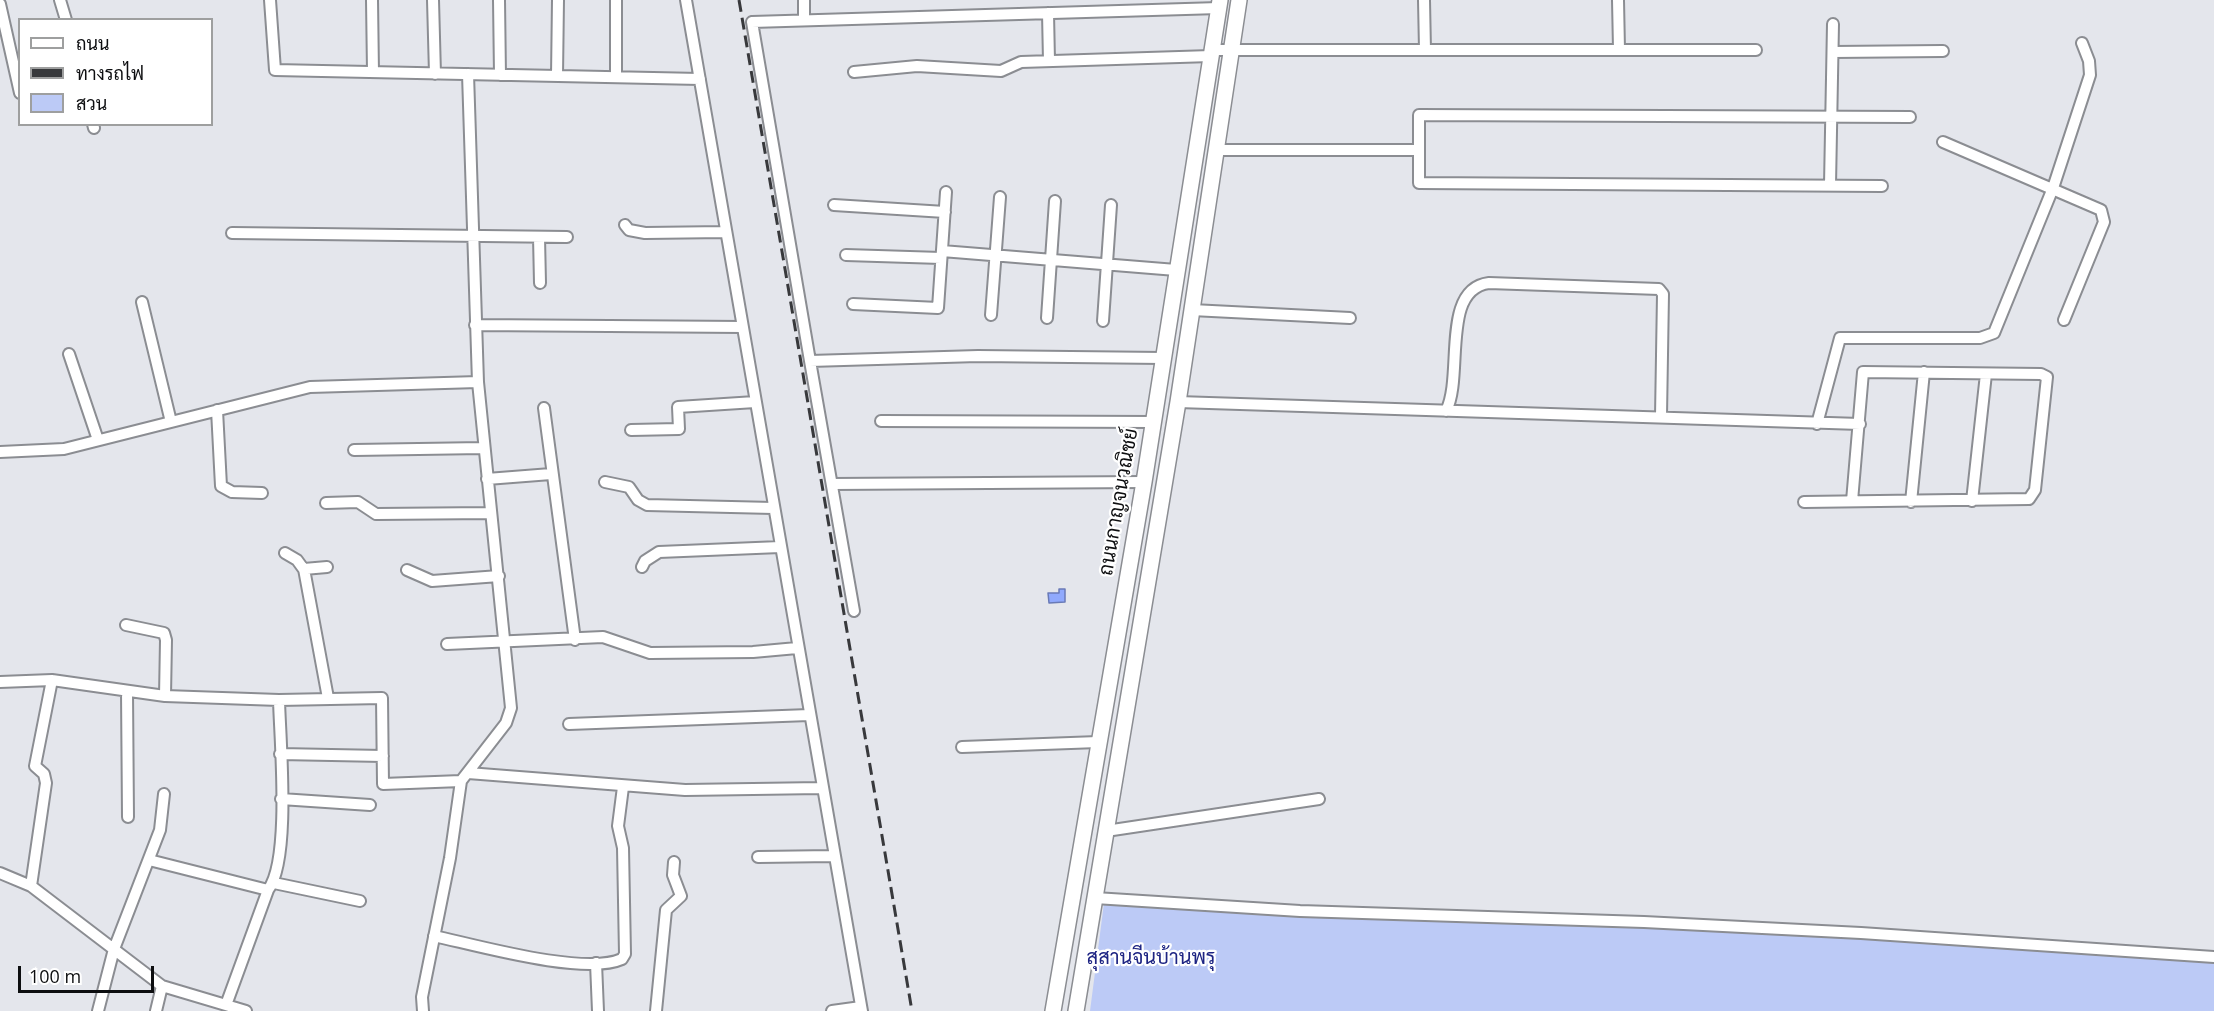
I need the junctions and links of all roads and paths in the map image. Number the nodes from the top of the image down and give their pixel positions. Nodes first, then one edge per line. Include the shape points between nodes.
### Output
1 (60, 0) edge
2 (270, 0) edge
3 (372, 0) edge
4 (433, 0) edge
5 (499, 0) edge
6 (558, 0) edge
7 (616, 0) edge
8 (687, 0) edge
9 (804, 0) edge
10 (1239, 0) edge
11 (1424, 0) edge
12 (1618, 0) edge
13 (0, 4) edge
14 (1220, 4) edge
15 (1048, 13) junction
16 (65, 18) edge
17 (804, 21) junction
18 (1833, 24) dead end
19 (2082, 43) dead end
20 (1619, 49) junction
21 (1231, 50) junction
22 (1425, 50) junction
23 (1756, 50) dead end
24 (1943, 51) dead end
25 (1833, 52) junction
26 (1211, 53) junction
27 (1049, 62) junction
28 (373, 72) junction
29 (854, 72) dead end
30 (435, 74) junction
31 (468, 74) junction
32 (500, 75) junction
33 (557, 76) junction
34 (616, 77) junction
35 (700, 79) junction
36 (18, 84) edge
37 (1910, 117) dead end
38 (1831, 118) junction
39 (1943, 142) dead end
40 (1216, 150) junction
41 (1419, 150) junction
42 (1830, 184) junction
43 (1882, 186) dead end
44 (2053, 188) junction
45 (946, 192) dead end
46 (1000, 197) dead end
47 (1055, 201) dead end
48 (1111, 205) dead end
49 (834, 206) dead end
50 (945, 212) junction
51 (625, 225) dead end
52 (725, 232) junction
53 (232, 233) dead end
54 (471, 237) junction
55 (539, 237) junction
56 (567, 237) dead end
57 (942, 254) junction
58 (846, 255) dead end
59 (996, 255) junction
60 (1051, 260) junction
61 (1108, 265) junction
62 (1176, 270) junction
63 (540, 283) dead end
64 (142, 302) dead end
65 (853, 304) dead end
66 (1192, 310) junction
67 (991, 315) dead end
68 (1047, 318) dead end
69 (1350, 318) dead end
70 (2064, 320) dead end
71 (1103, 321) dead end
72 (475, 325) junction
73 (743, 327) junction
74 (69, 354) dead end
75 (1163, 358) junction
76 (810, 361) junction
77 (1924, 372) junction
78 (1986, 374) junction
79 (477, 382) junction
80 (755, 402) junction
81 (1178, 402) junction
82 (544, 408) dead end
83 (217, 411) junction
84 (1446, 411) junction
85 (1661, 416) junction
86 (171, 422) junction
87 (881, 422) dead end
88 (1154, 422) junction
89 (1817, 424) junction
90 (1860, 424) junction
91 (631, 430) dead end
92 (98, 440) junction
93 (483, 448) junction
94 (354, 450) dead end
95 (0, 452) edge
96 (551, 474) junction
97 (487, 478) junction
98 (605, 482) dead end
99 (1144, 482) junction
100 (832, 484) junction
101 (262, 493) dead end
102 (1852, 501) junction
103 (1972, 501) junction
104 (1804, 502) dead end
105 (1911, 502) junction
106 (326, 503) dead end
107 (773, 508) junction
108 (491, 513) junction
109 (780, 547) junction
110 (285, 553) dead end
111 (327, 567) dead end
112 (642, 567) dead end
113 (407, 570) dead end
114 (305, 571) junction
115 (499, 576) junction
116 (854, 611) dead end
117 (126, 625) dead end
118 (575, 640) junction
119 (506, 642) junction
120 (447, 644) dead end
121 (797, 648) junction
122 (52, 680) junction
123 (0, 682) edge
124 (127, 692) junction
125 (165, 696) junction
126 (328, 698) junction
127 (279, 700) junction
128 (809, 714) junction
129 (569, 724) dead end
130 (1098, 742) junction
131 (962, 747) dead end
132 (280, 754) junction
133 (383, 756) junction
134 (464, 777) junction
135 (623, 787) junction
136 (821, 788) junction
137 (164, 794) dead end
138 (281, 799) junction
139 (1319, 799) dead end
140 (370, 805) dead end
141 (128, 817) dead end
142 (1106, 831) junction
143 (833, 856) junction
144 (758, 857) dead end
145 (149, 860) junction
146 (674, 862) dead end
147 (0, 873) edge
148 (31, 886) junction
149 (271, 886) junction
150 (1095, 898) junction
151 (360, 902) dead end
152 (435, 936) junction
153 (114, 949) junction
154 (2214, 957) edge
155 (596, 963) junction
156 (162, 986) junction
157 (226, 1005) junction
158 (861, 1009) edge
159 (99, 1011) edge
160 (156, 1011) edge
161 (246, 1011) edge
162 (423, 1011) edge
163 (598, 1011) edge
164 (656, 1011) edge
165 (832, 1011) edge
166 (1053, 1011) edge
167 (1076, 1011) edge

1 - 16 street
2 - 28 street via 275,70
3 - 28 street
4 - 30 street
5 - 32 street
6 - 33 street
7 - 34 street
8 - 35 street
9 - 17 street
10 - 21 highway, ถนนกาญจนวณิชย์
11 - 22 street
12 - 20 street
13 - 36 street
14 - 15 street
14 - 26 highway, ถนนกาญจนวณิชย์
15 - 17 street
15 - 27 street
17 - 76 street via 752,22
18 - 25 street
19 - 44 street via 2090,75
20 - 22 street
20 - 23 street
21 - 22 street
21 - 26 street
21 - 40 highway, ถนนกาญจนวณิชย์
24 - 25 street
25 - 38 street
26 - 27 street
26 - 62 highway, ถนนกาญจนวณิชย์
27 - 29 street via 1021,62 1001,71 917,66
28 - 30 street
30 - 31 street
31 - 32 street
31 - 54 street
32 - 33 street
33 - 34 street
34 - 35 street
35 - 52 street
37 - 38 street
38 - 41 street via 1419,115
38 - 42 street
39 - 44 street
40 - 41 street
40 - 66 highway, ถนนกาญจนวณิชย์
41 - 42 street via 1419,183
42 - 43 street
44 - 70 street via 2098,208 2104,216
44 - 89 street via 1994,333 1980,338 1840,338
45 - 50 street
46 - 59 street
47 - 60 street
48 - 61 street
49 - 50 street
50 - 57 street
51 - 52 street via 629,230 645,232
52 - 73 street
53 - 54 street
54 - 55 street
54 - 72 street
55 - 56 street
55 - 63 street
57 - 58 street
57 - 59 street
57 - 65 street via 938,308
59 - 60 street
59 - 67 street
60 - 61 street
60 - 68 street
61 - 62 street
61 - 71 street
62 - 75 highway, ถนนกาญจนวณิชย์
64 - 86 street
66 - 69 street
66 - 81 highway, ถนนกาญจนวณิชย์
72 - 73 street
72 - 79 street
73 - 80 street
74 - 92 street
75 - 76 street via 978,356
75 - 88 highway, ถนนกาญจนวณิชย์
76 - 100 street
77 - 78 street
77 - 90 street via 1863,372
77 - 105 street
78 - 103 street
78 - 103 street via 2041,374 2048,380 2034,494 2025,500
79 - 83 street via 310,387
79 - 93 street
80 - 91 street via 678,407 680,429
80 - 107 street
81 - 84 street
81 - 142 highway, ถนนกาญจนวณิชย์
82 - 96 street
83 - 86 street
83 - 101 street via 223,490
84 - 85 street
84 - 85 street via 1453,394 1461,305 1470,290 1489,283 1659,289 1663,294
85 - 89 street
86 - 92 street
87 - 88 street
88 - 99 highway, ถนนกาญจนวณิชย์
89 - 90 street
90 - 102 street
92 - 95 street via 64,449
93 - 94 street
93 - 97 street
96 - 97 street
96 - 118 street
97 - 108 street
98 - 107 street via 629,487 647,505
99 - 100 street
99 - 130 highway, ถนนกาญจนวณิชย์
100 - 116 street
102 - 104 street
102 - 105 street
103 - 105 street
106 - 108 street via 358,502 376,514
107 - 109 street
108 - 115 street
109 - 112 street via 659,552
109 - 121 street
110 - 114 street
111 - 114 street
113 - 115 street via 432,581
114 - 126 street
115 - 119 street
117 - 125 street via 164,633
118 - 119 street
118 - 121 street via 605,637 656,653
119 - 120 street
119 - 134 street via 510,713
121 - 128 street
122 - 123 street
122 - 124 street
122 - 148 street via 35,766 44,774 46,783
124 - 125 street
124 - 141 street
125 - 127 street
126 - 127 street
126 - 133 street via 382,698
127 - 132 street
128 - 129 street
128 - 136 street
130 - 131 street
130 - 166 highway, ถนนกาญจนวณิชย์
132 - 133 street
132 - 138 street
133 - 134 street via 383,784
134 - 135 street
134 - 152 street
135 - 136 street
135 - 155 street via 618,826 623,848 625,954 619,961
136 - 143 street
137 - 145 street via 160,830
138 - 140 street
138 - 149 street via 281,855
139 - 142 street
142 - 150 highway, ถนนกาญจนวณิชย์
143 - 144 street
143 - 158 street
145 - 149 street
145 - 153 street
146 - 164 street via 673,875 681,896 666,910
147 - 148 street
148 - 153 street
149 - 151 street
149 - 157 street
150 - 154 street via 1300,911 1861,933
150 - 167 highway, ถนนกาญจนวณิชย์
152 - 155 street via 554,962
152 - 162 street via 422,997
153 - 156 street
153 - 159 street
155 - 163 street
156 - 157 street
156 - 160 street
157 - 161 street
158 - 165 street

